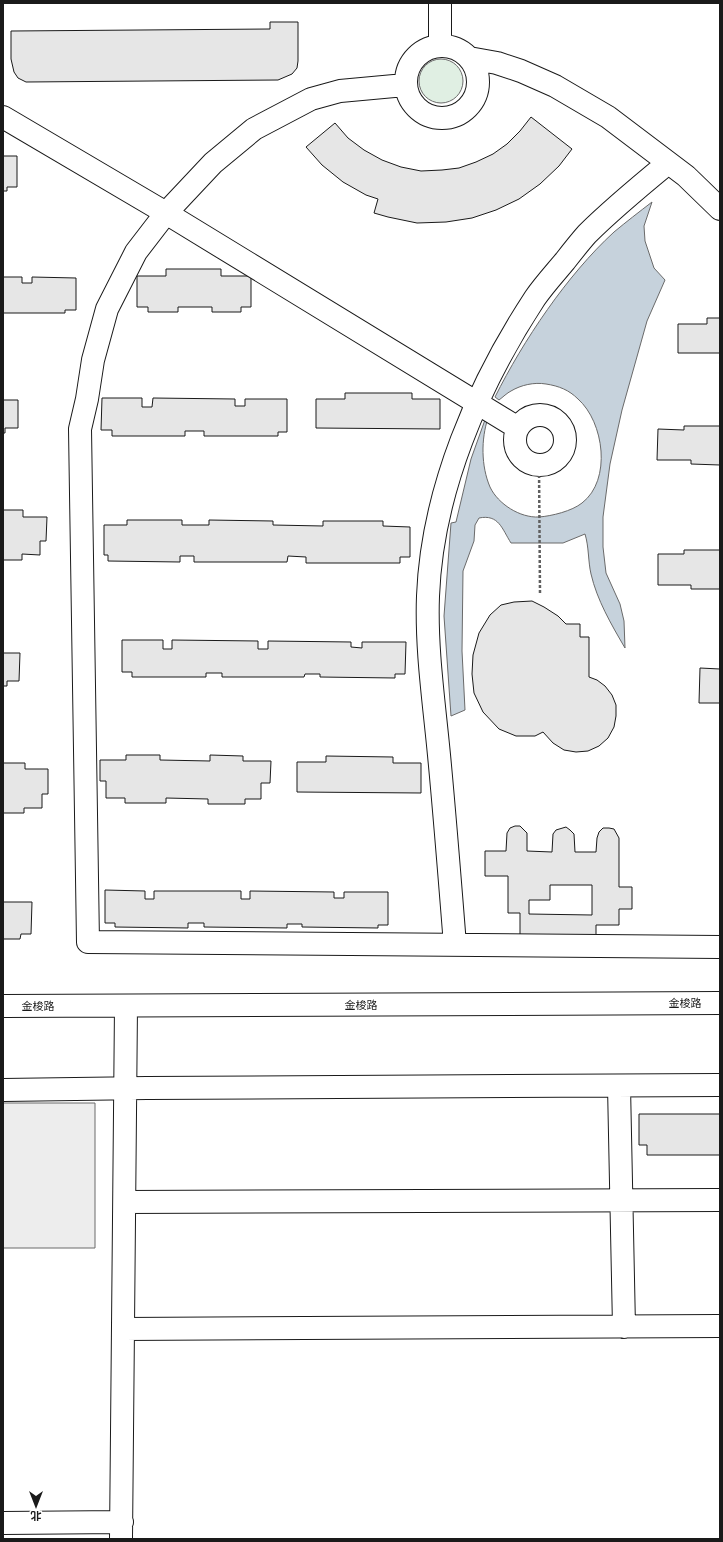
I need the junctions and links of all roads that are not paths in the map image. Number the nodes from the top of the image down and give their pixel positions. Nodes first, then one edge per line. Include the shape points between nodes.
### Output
1 (440, 3) edge
2 (440, 46) junction
3 (469, 58) junction
4 (405, 85) junction
5 (3, 117) edge
6 (668, 163) junction
7 (720, 209) edge
8 (166, 213) junction
9 (476, 403) junction
10 (518, 428) junction
11 (455, 945) junction
12 (720, 947) edge
13 (720, 1003) edge
14 (3, 1006) edge
15 (126, 1006) junction
16 (720, 1085) edge
17 (619, 1086) junction
18 (126, 1088) junction
19 (3, 1090) edge
20 (622, 1200) junction
21 (720, 1200) edge
22 (125, 1202) junction
23 (720, 1326) edge
24 (624, 1327) junction
25 (123, 1329) junction
26 (3, 1523) edge
27 (122, 1531) edge

1 - 2 street
2 - 3 street via 460,50
2 - 4 street via 424,50 414,58 407,68
3 - 4 street via 476,68 477,91 473,101 456,115 446,118 425,115 409,99
3 - 6 street via 497,63 555,86 608,117
4 - 8 street via 340,91 311,99 254,129 213,163
5 - 8 street
6 - 7 street via 686,176
6 - 9 street via 587,235 536,296
8 - 9 street
8 - 11 street via 136,252 107,309 93,360 80,429 88,942
9 - 10 street
9 - 11 street via 443,498 435,533 428,596 430,672
10 - 10 street via 516,446 525,460 543,466 561,455 565,435 554,419 544,415 534,416 525,420
11 - 12 street
13 - 15 street, 金梭路
14 - 15 street, 金梭路
15 - 18 street
16 - 17 street
17 - 18 street
17 - 20 street
18 - 19 street
18 - 22 street
20 - 21 street
20 - 22 street
20 - 24 street
22 - 25 street
23 - 24 street
24 - 25 street
25 - 27 street
26 - 27 street

